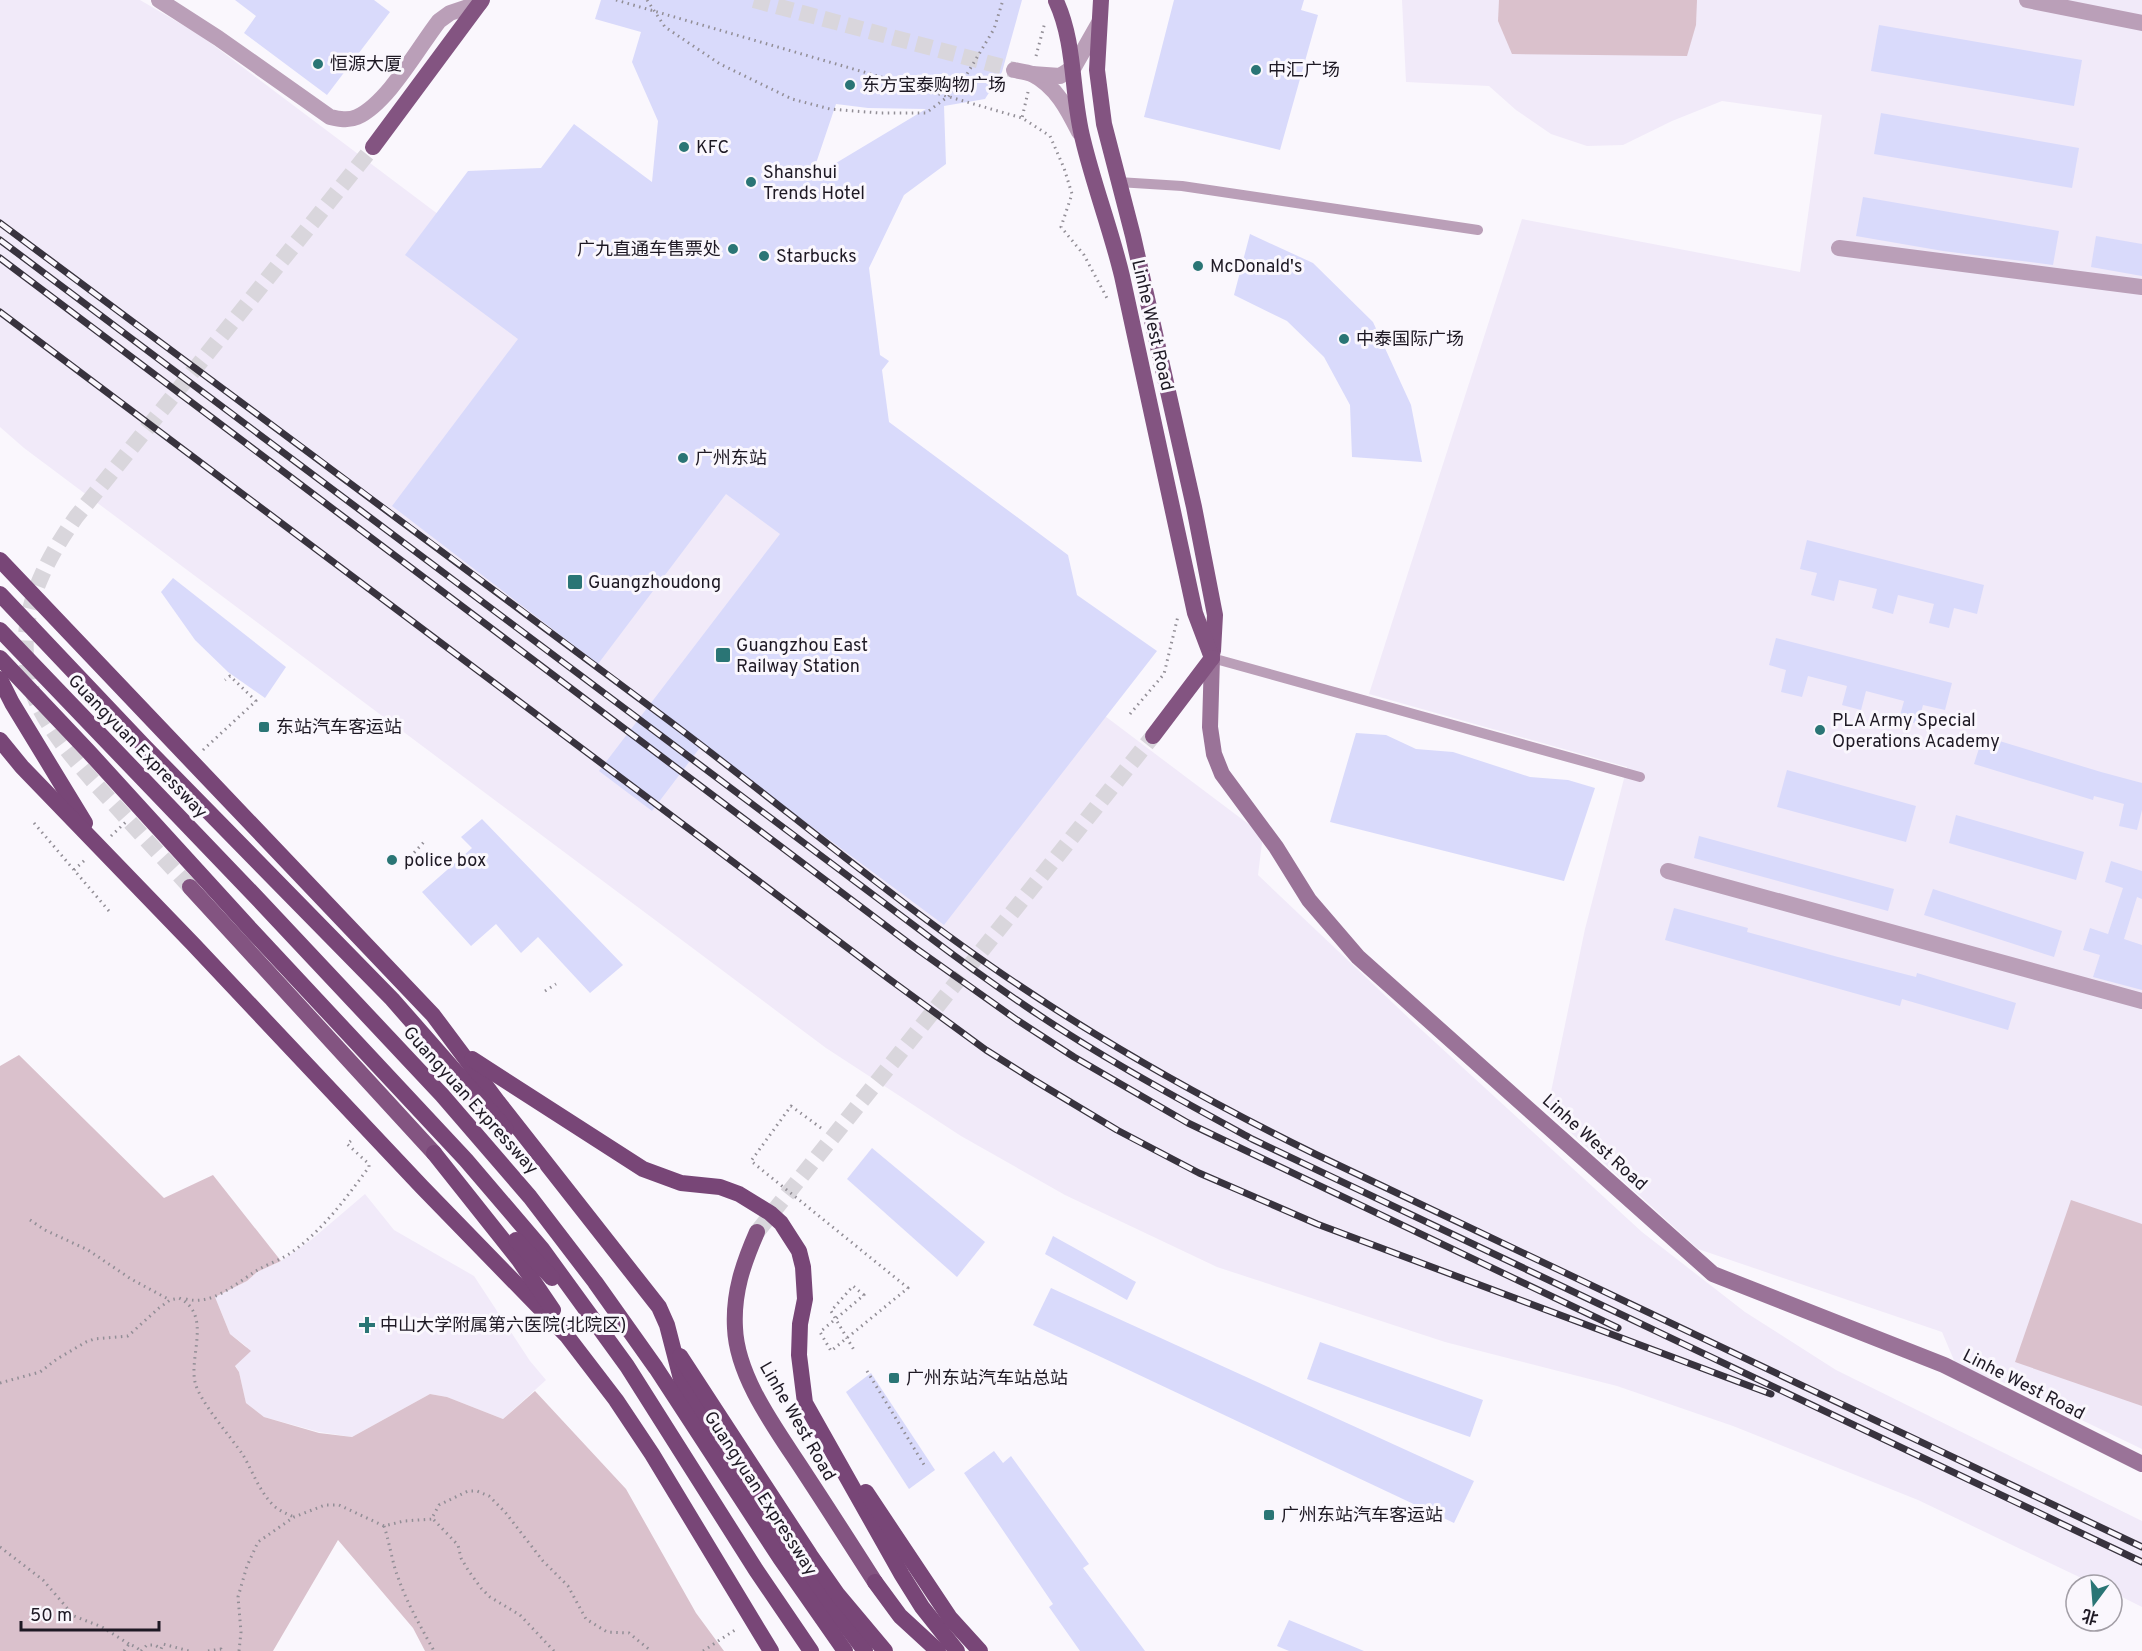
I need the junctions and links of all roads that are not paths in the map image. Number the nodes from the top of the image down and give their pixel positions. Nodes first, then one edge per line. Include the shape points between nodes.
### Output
1 (159, 0) edge
2 (1057, 0) edge
3 (1101, 0) edge
4 (2027, 0) edge
5 (481, 2) edge
6 (1099, 23) junction
7 (2142, 23) edge
8 (1071, 68) junction
9 (1014, 70) tunnel mouth
10 (1032, 74) junction
11 (1083, 140) junction
12 (373, 147) tunnel mouth
13 (1118, 182) junction
14 (1478, 230) dead end
15 (1839, 248) dead end
16 (2142, 287) edge
17 (1, 563) edge
18 (0, 594) edge
19 (0, 630) edge
20 (0, 658) edge
21 (1212, 658) junction
22 (0, 679) edge
23 (1153, 736) tunnel mouth
24 (0, 740) edge
25 (1641, 777) dead end
26 (96, 842) junction
27 (1668, 871) dead end
28 (190, 887) tunnel mouth
29 (2142, 1001) edge
30 (461, 1053) junction
31 (434, 1153) junction
32 (758, 1232) tunnel mouth
33 (598, 1327) junction
34 (585, 1358) junction
35 (805, 1403) junction
36 (2142, 1464) edge
37 (874, 1582) junction
38 (771, 1651) edge
39 (811, 1651) edge
40 (845, 1651) edge
41 (865, 1651) edge
42 (885, 1651) edge
43 (920, 1651) edge
44 (938, 1651) edge
45 (957, 1651) edge
46 (980, 1651) edge

1 - 5 street via 330,117 344,120 357,118 381,100 439,21
2 - 8 main road, Linhe West Road via 1066,28
3 - 6 main road, Linhe West Road
4 - 7 street
5 - 12 main road
6 - 8 street
6 - 13 main road, Linhe West Road via 1097,70 1104,124
8 - 10 street via 1060,76
8 - 11 main road, Linhe West Road
9 - 10 street
10 - 11 street via 1066,106
11 - 21 main road, Linhe West Road via 1114,241 1195,614
13 - 14 lane via 1182,186
13 - 21 main road, Linhe West Road via 1194,507 1215,615
15 - 16 street
17 - 30 highway via 433,1015
18 - 42 highway, Guangyuan Expressway via 392,999 511,1135 651,1314 810,1555
19 - 40 highway, Guangyuan Expressway via 442,1095 530,1197 651,1360
20 - 33 highway via 466,1160 542,1249
21 - 23 main road
21 - 25 lane
21 - 36 main road, Linhe West Road via 1210,727 1222,774 1309,900 1358,957 1713,1274 1944,1365
22 - 26 highway
24 - 26 highway
26 - 34 highway
27 - 29 street
28 - 31 main road
30 - 35 highway via 643,1169 681,1183 720,1187 739,1194 781,1223 799,1251 803,1268 805,1299 799,1355
30 - 41 highway via 659,1306 681,1379 693,1400 789,1550
31 - 33 highway
31 - 34 highway via 519,1260
32 - 37 main road, Linhe West Road via 742,1267 735,1300 739,1356 756,1394
33 - 39 highway
34 - 38 highway via 652,1454
35 - 45 highway via 902,1575
35 - 46 highway via 950,1618
37 - 43 highway via 892,1616
37 - 44 highway via 900,1616

